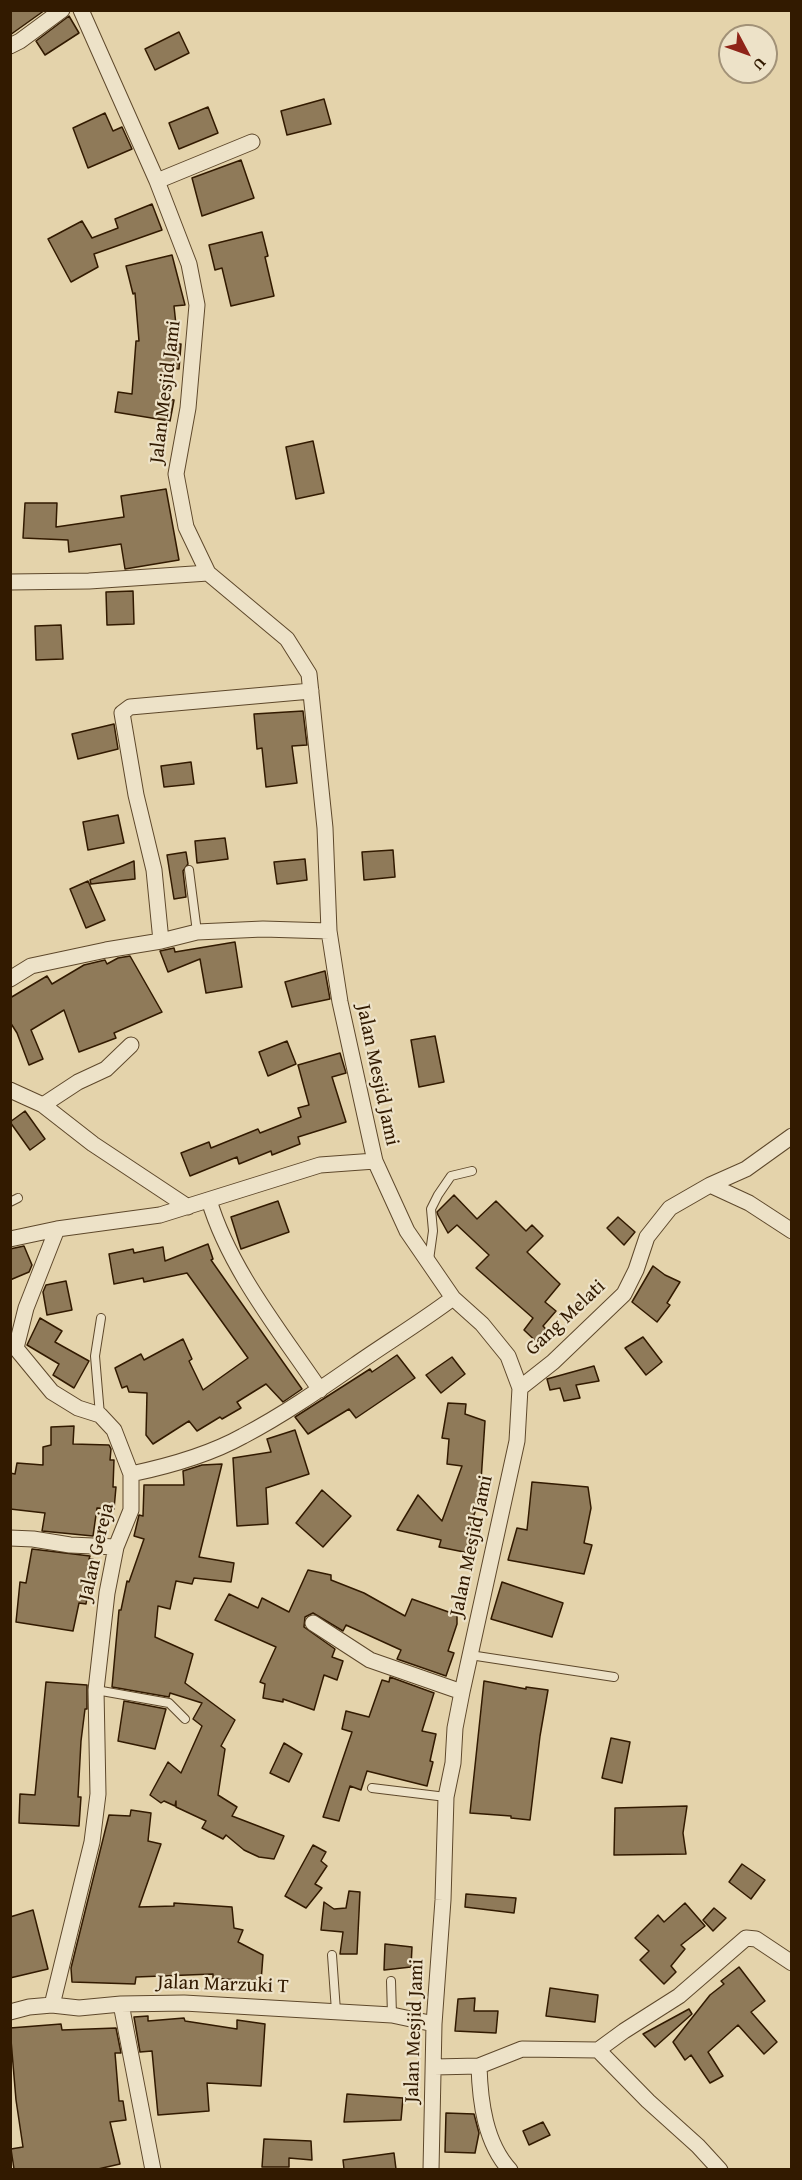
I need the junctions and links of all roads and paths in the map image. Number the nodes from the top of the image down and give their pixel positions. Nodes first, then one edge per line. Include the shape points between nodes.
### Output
1 (62, 10) edge
2 (81, 10) edge
3 (10, 46) edge
4 (252, 142) dead end
5 (157, 181) junction
6 (208, 573) junction
7 (10, 582) edge
8 (311, 691) junction
9 (189, 870) dead end
10 (329, 931) junction
11 (198, 932) junction
12 (161, 941) junction
13 (10, 979) edge
14 (131, 1046) dead end
15 (10, 1090) edge
16 (43, 1104) junction
17 (792, 1136) edge
18 (375, 1161) junction
19 (471, 1171) dead end
20 (710, 1185) junction
21 (208, 1200) junction
22 (188, 1207) junction
23 (57, 1229) junction
24 (792, 1231) edge
25 (10, 1239) edge
26 (428, 1262) junction
27 (453, 1298) junction
28 (100, 1318) dead end
29 (13, 1344) edge
30 (520, 1388) junction
31 (320, 1390) junction
32 (100, 1415) junction
33 (131, 1474) junction
34 (10, 1538) edge
35 (117, 1547) junction
36 (313, 1623) dead end
37 (470, 1655) junction
38 (614, 1677) dead end
39 (96, 1690) junction
40 (462, 1692) junction
41 (185, 1719) dead end
42 (372, 1788) dead end
43 (446, 1797) junction
44 (332, 1955) dead end
45 (792, 1963) edge
46 (391, 1981) dead end
47 (121, 2004) junction
48 (52, 2005) junction
49 (336, 2011) junction
50 (10, 2012) edge
51 (392, 2015) junction
52 (434, 2024) junction
53 (598, 2050) junction
54 (480, 2066) junction
55 (434, 2067) junction
56 (153, 2169) edge
57 (431, 2169) edge
58 (510, 2169) edge
59 (720, 2169) edge

1 - 3 street
2 - 5 street, Jalan Mesjid Jami
4 - 5 street
5 - 6 street, Jalan Mesjid Jami via 189,264 197,305 188,408 176,474 186,527
6 - 7 street
6 - 8 street, Jalan Mesjid Jami via 287,639 309,674
8 - 10 street, Jalan Mesjid Jami via 325,828
8 - 12 street via 130,708 122,713 135,795 154,870
9 - 11 lane
10 - 11 street
10 - 18 street, Jalan Mesjid Jami via 340,1002
11 - 12 street
12 - 13 street via 31,966
14 - 16 street via 106,1069
15 - 16 street
16 - 22 street via 93,1144
17 - 20 street, Gang Melati via 746,1169
18 - 21 street via 320,1165
18 - 26 street, Jalan Mesjid Jami via 407,1231
19 - 26 lane via 451,1176 431,1209 433,1231
20 - 24 street via 749,1203
20 - 30 street, Gang Melati via 670,1208 648,1237 624,1294
21 - 22 street
21 - 31 street via 216,1224 245,1278
22 - 23 street via 160,1215
23 - 25 street
23 - 29 street
26 - 27 street, Jalan Mesjid Jami
27 - 30 street, Jalan Mesjid Jami via 482,1324 508,1356
27 - 31 street
28 - 32 lane via 95,1356
29 - 32 street via 52,1392 78,1408
30 - 37 street, Jalan Mesjid Jami via 517,1441
31 - 33 street via 242,1437 199,1455
32 - 33 street via 114,1430
33 - 35 street, Jalan Gereja via 131,1510
34 - 35 street
35 - 39 street, Jalan Gereja via 107,1593
36 - 40 street via 370,1660
37 - 38 lane
37 - 40 street, Jalan Mesjid Jami
39 - 41 lane via 169,1703
39 - 48 street, Jalan Gereja via 98,1794 92,1842
40 - 43 street, Jalan Mesjid Jami
42 - 43 lane
43 - 52 street, Jalan Mesjid Jami
44 - 49 lane
45 - 53 street via 756,1939 746,1938 679,1996
46 - 51 lane
47 - 48 street, Jalan Marzuki T via 80,2008
47 - 49 street, Jalan Marzuki T via 184,2003
47 - 56 street
48 - 50 street, Jalan Marzuki T
49 - 51 street, Jalan Marzuki T
51 - 52 street, Jalan Marzuki T
52 - 55 street, Jalan Mesjid Jami
53 - 54 street via 522,2049
53 - 59 street
54 - 55 street
54 - 58 street via 485,2117 497,2153
55 - 57 street, Jalan Mesjid Jami

